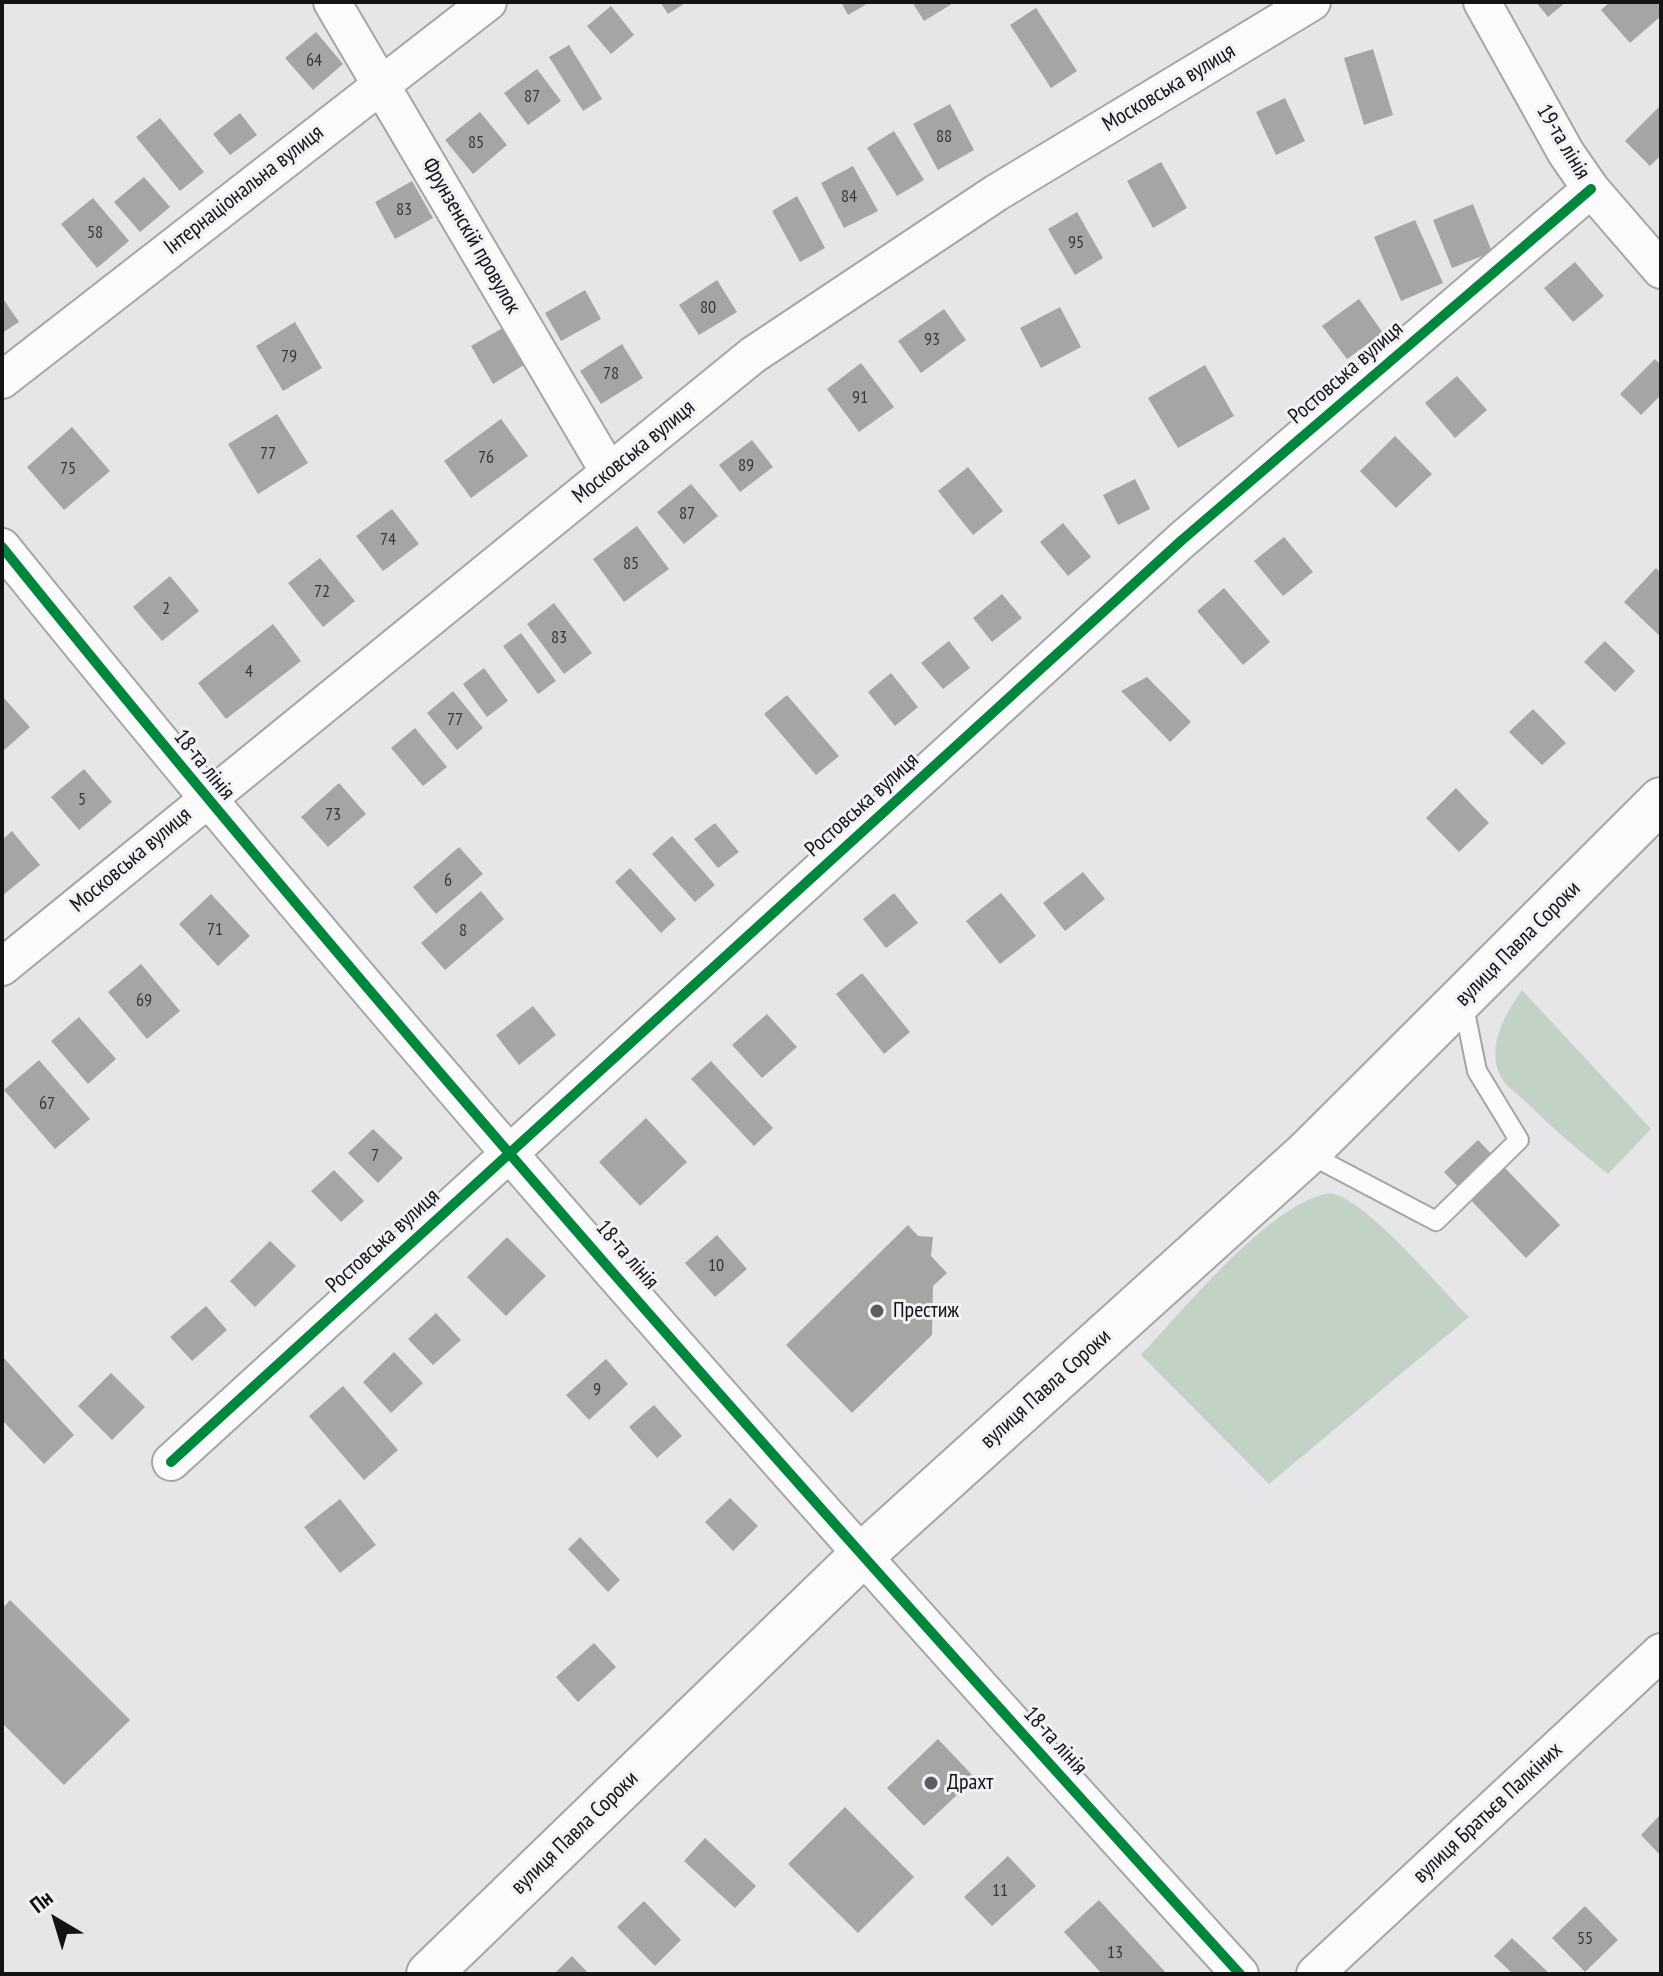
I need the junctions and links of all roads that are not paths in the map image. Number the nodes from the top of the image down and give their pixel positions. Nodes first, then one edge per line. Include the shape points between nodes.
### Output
1 (332, 2) edge
2 (488, 2) edge
3 (1312, 2) edge
4 (1482, 2) edge
5 (381, 83) junction
6 (1591, 189) junction
7 (1661, 270) edge
8 (2, 380) edge
9 (609, 472) junction
10 (2, 547) edge
11 (205, 799) junction
12 (1661, 800) edge
13 (2, 967) edge
14 (1463, 1000) junction
15 (511, 1151) junction
16 (1307, 1153) junction
17 (171, 1462) dead end
18 (860, 1557) junction
19 (1661, 1652) edge
20 (429, 1974) edge
21 (1240, 1974) edge
22 (1315, 1974) edge

1 - 5 street, Фрунзенскій провулок
2 - 5 street, Інтернаціональна вулиця
3 - 9 street, Московська вулиця via 996,193 753,355
4 - 6 street, 19-та лінія
5 - 8 street, Інтернаціональна вулиця
5 - 9 street, Фрунзенскій провулок
6 - 7 street, 19-та лінія
6 - 15 street, Ростовська вулиця via 1182,540
9 - 11 street, Московська вулиця
10 - 11 street, 18-та лінія
11 - 13 street, Московська вулиця
11 - 15 street, 18-та лінія
12 - 14 street, вулиця Павла Сороки
14 - 16 street, вулиця Павла Сороки
14 - 16 lane via 1477,1071 1519,1140 1436,1221
15 - 17 street, Ростовська вулиця
15 - 18 street, 18-та лінія
16 - 18 street, вулиця Павла Сороки
18 - 20 street, вулиця Павла Сороки
18 - 21 street, 18-та лінія
19 - 22 street, вулиця Братьєв Палкіних

